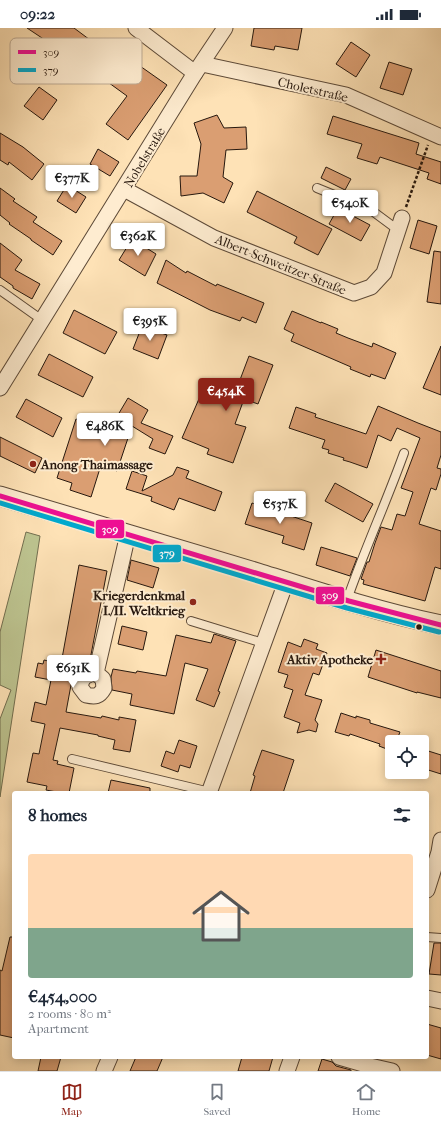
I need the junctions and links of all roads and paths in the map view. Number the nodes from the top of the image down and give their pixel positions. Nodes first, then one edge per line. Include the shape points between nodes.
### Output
1 (136, 28) edge
2 (225, 28) edge
3 (198, 69) junction
4 (436, 135) edge
5 (317, 188) dead end
6 (124, 190) junction
7 (400, 224) junction
8 (0, 290) edge
9 (42, 320) junction
10 (0, 388) edge
11 (404, 453) dead end
12 (0, 496) edge
13 (128, 534) junction
14 (286, 582) junction
15 (347, 600) junction
16 (192, 622) dead end
17 (441, 625) edge
18 (263, 643) junction
19 (96, 673) dead end
20 (72, 759) dead end
21 (206, 791) edge
22 (210, 791) edge
23 (440, 848) edge
24 (429, 884) edge
25 (429, 937) edge
26 (441, 938) edge
27 (429, 998) edge
28 (441, 1001) edge
29 (109, 1059) edge
30 (291, 1059) edge
31 (346, 1059) edge
32 (392, 1066) edge
33 (104, 1071) edge
34 (286, 1071) edge

1 - 3 street
2 - 3 street, Nobelstraße
3 - 4 street, Choletstraße via 346,94
3 - 6 street, Nobelstraße
4 - 7 path
5 - 7 lane
6 - 7 street, Albert-Schweitzer-Straße via 214,238 354,293 371,287 384,273
6 - 9 street, Nobelstraße
8 - 9 lane
9 - 10 street, Nobelstraße
11 - 15 lane
12 - 13 street
13 - 14 street
13 - 19 street
14 - 15 street
14 - 18 street
15 - 17 street
16 - 18 lane
18 - 22 street
20 - 21 lane
23 - 24 street
25 - 26 lane
27 - 28 street
29 - 33 street
30 - 34 street
31 - 32 street via 370,1066

